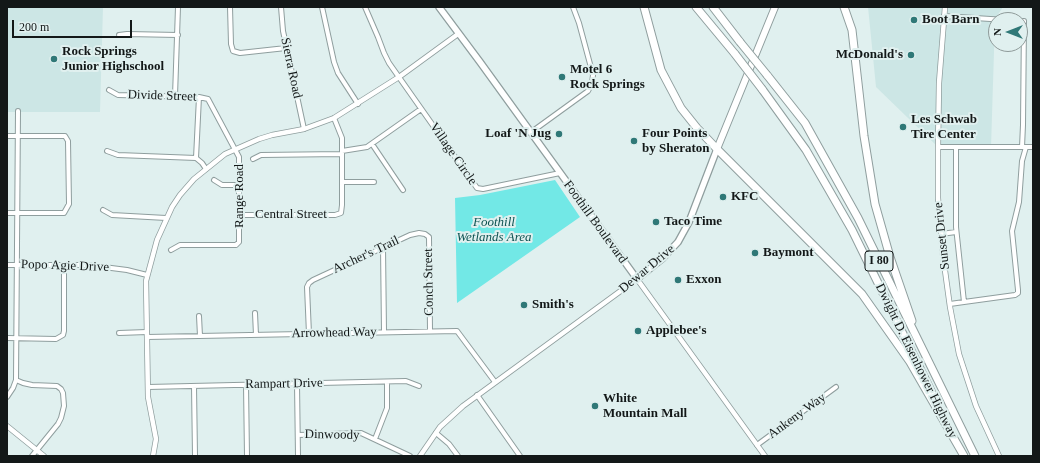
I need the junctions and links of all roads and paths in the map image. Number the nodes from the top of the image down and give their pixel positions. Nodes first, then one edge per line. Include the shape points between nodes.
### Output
1 (178, 7) edge
2 (230, 7) edge
3 (281, 7) edge
4 (322, 7) edge
5 (365, 7) edge
6 (439, 7) edge
7 (573, 7) edge
8 (644, 7) edge
9 (696, 7) edge
10 (713, 7) edge
11 (775, 7) edge
12 (844, 7) edge
13 (945, 7) edge
14 (944, 16) junction
15 (988, 19) edge
16 (458, 34) junction
17 (119, 35) dead end
18 (178, 35) junction
19 (286, 48) junction
20 (1022, 52) edge
21 (399, 76) junction
22 (109, 90) dead end
23 (175, 96) junction
24 (199, 97) junction
25 (358, 104) junction
26 (422, 109) junction
27 (18, 111) dead end
28 (334, 118) junction
29 (304, 128) junction
30 (530, 132) junction
31 (7, 136) edge
32 (17, 136) junction
33 (372, 144) junction
34 (938, 147) junction
35 (956, 147) junction
36 (1024, 147) junction
37 (1033, 147) edge
38 (235, 149) junction
39 (717, 149) junction
40 (108, 151) dead end
41 (342, 153) junction
42 (196, 158) junction
43 (253, 160) dead end
44 (206, 169) junction
45 (560, 173) junction
46 (214, 180) dead end
47 (342, 182) junction
48 (374, 182) dead end
49 (240, 185) junction
50 (403, 190) dead end
51 (103, 210) dead end
52 (7, 214) edge
53 (18, 214) junction
54 (240, 215) junction
55 (166, 218) junction
56 (956, 232) junction
57 (425, 234) joint
58 (941, 234) junction
59 (383, 247) junction
60 (171, 250) dead end
61 (7, 265) edge
62 (17, 265) junction
63 (64, 265) junction
64 (147, 275) junction
65 (637, 280) junction
66 (964, 302) junction
67 (950, 304) junction
68 (255, 313) dead end
69 (199, 316) dead end
70 (430, 331) junction
71 (147, 332) junction
72 (384, 332) junction
73 (119, 333) dead end
74 (309, 334) junction
75 (256, 335) junction
76 (200, 336) junction
77 (147, 337) junction
78 (7, 338) edge
79 (17, 338) junction
80 (16, 380) junction
81 (387, 382) junction
82 (496, 382) junction
83 (297, 384) junction
84 (246, 385) junction
85 (194, 386) junction
86 (419, 386) dead end
87 (148, 387) junction
88 (836, 387) dead end
89 (477, 395) junction
90 (7, 397) edge
91 (957, 421) junction
92 (7, 426) edge
93 (436, 433) junction
94 (298, 435) junction
95 (375, 439) junction
96 (757, 445) junction
97 (37, 450) junction
98 (32, 456) edge
99 (44, 456) edge
100 (153, 456) edge
101 (195, 456) edge
102 (247, 456) edge
103 (298, 456) edge
104 (410, 456) edge
105 (420, 456) edge
106 (458, 456) edge
107 (520, 456) edge
108 (765, 456) edge
109 (964, 456) edge
110 (974, 456) edge
111 (999, 456) edge

1 - 18 street
2 - 19 street via 233,51
3 - 19 street, Sierra Road
4 - 25 street via 338,73
5 - 21 street via 384,54
6 - 16 main road, Foothill Boulevard
7 - 30 street via 593,75 592,83 588,91
8 - 39 highway via 661,70 670,89 680,108
9 - 109 highway, Dwight D. Eisenhower Highway / I 80, bridge via 762,89 806,150 852,230
10 - 91 highway, Dwight D. Eisenhower Highway / I 80, bridge via 805,124 858,218
11 - 39 main road, Dewar Drive
12 - 91 highway via 852,30 867,157 884,238 911,318
13 - 14 street, Sunset Drive
14 - 15 street
14 - 34 street, Sunset Drive
16 - 21 street
16 - 30 main road, Foothill Boulevard
17 - 18 street
18 - 23 street
19 - 29 street, Sierra Road
20 - 36 street
21 - 25 street
21 - 26 street
22 - 23 street, Divide Street via 118,95
23 - 24 street, Divide Street
24 - 38 street, Divide Street via 210,102
24 - 42 street
25 - 28 street
26 - 33 street
26 - 45 street, Village Circle via 477,188 483,189
27 - 32 street
28 - 29 street
28 - 41 street via 341,132
29 - 38 street via 272,135
30 - 45 main road, Foothill Boulevard
31 - 32 street
32 - 53 street
32 - 53 street via 65,136 68,141 69,204 64,213
33 - 41 street
33 - 50 street
34 - 35 street
34 - 58 street, Sunset Drive
35 - 36 street
35 - 56 street
36 - 37 street
36 - 66 street via 1019,202 1012,231 1018,293
38 - 44 street
38 - 49 street, Range Road via 240,160
39 - 65 main road, Dewar Drive via 689,222 678,242
39 - 109 highway via 862,294 910,362
40 - 42 street via 118,155
41 - 43 street via 261,155
41 - 47 street
42 - 44 street
44 - 55 street via 180,195
45 - 65 main road, Foothill Boulevard
46 - 49 street via 222,185
47 - 48 street
47 - 54 street, Central Street via 341,213 335,215
49 - 54 street, Range Road
51 - 55 street via 112,214
52 - 53 street
53 - 62 street
54 - 60 street, Range Road via 238,244 180,245
55 - 64 street
56 - 58 street
56 - 66 street
57 - 59 street, Archer's Trail via 410,235
57 - 70 street, Conch Street via 429,238
58 - 67 street, Sunset Drive
59 - 72 street
59 - 74 street, Archer's Trail via 309,283
61 - 62 street, Popo Agie Drive
62 - 63 street, Popo Agie Drive
62 - 79 street
63 - 64 street, Popo Agie Drive via 100,266
63 - 79 street via 64,330 60,338
64 - 71 street
65 - 82 street, Dewar Drive
65 - 96 street, Foothill Boulevard
66 - 67 street
67 - 111 street, Sunset Drive via 968,386
68 - 75 street
69 - 76 street
70 - 72 street, Arrowhead Way
70 - 82 street, Arrowhead Way via 457,331
71 - 73 street
71 - 77 street
72 - 74 street, Arrowhead Way
74 - 75 street, Arrowhead Way
75 - 76 street, Arrowhead Way
76 - 77 street, Arrowhead Way
77 - 87 street
78 - 79 street
79 - 80 street
80 - 90 street
80 - 97 street via 32,385 57,386 63,393 64,406 61,418
81 - 83 street, Rampart Drive
81 - 86 street, Rampart Drive via 406,381
81 - 95 street via 388,408
82 - 89 street, Dewar Drive
83 - 84 street, Rampart Drive
83 - 94 street
84 - 85 street, Rampart Drive
84 - 102 street
85 - 87 street, Rampart Drive
85 - 101 street
87 - 100 street via 156,439
88 - 96 street, Ankeny Way
89 - 93 street, Dewar Drive via 449,417
89 - 107 street
91 - 110 highway, Dwight D. Eisenhower Highway / I 80
92 - 97 street
93 - 105 street, Dewar Drive
93 - 106 street
94 - 95 street, Dinwoody via 361,434
94 - 103 street
95 - 104 street, Dinwoody
96 - 108 street, Foothill Boulevard
97 - 98 street
97 - 99 street

